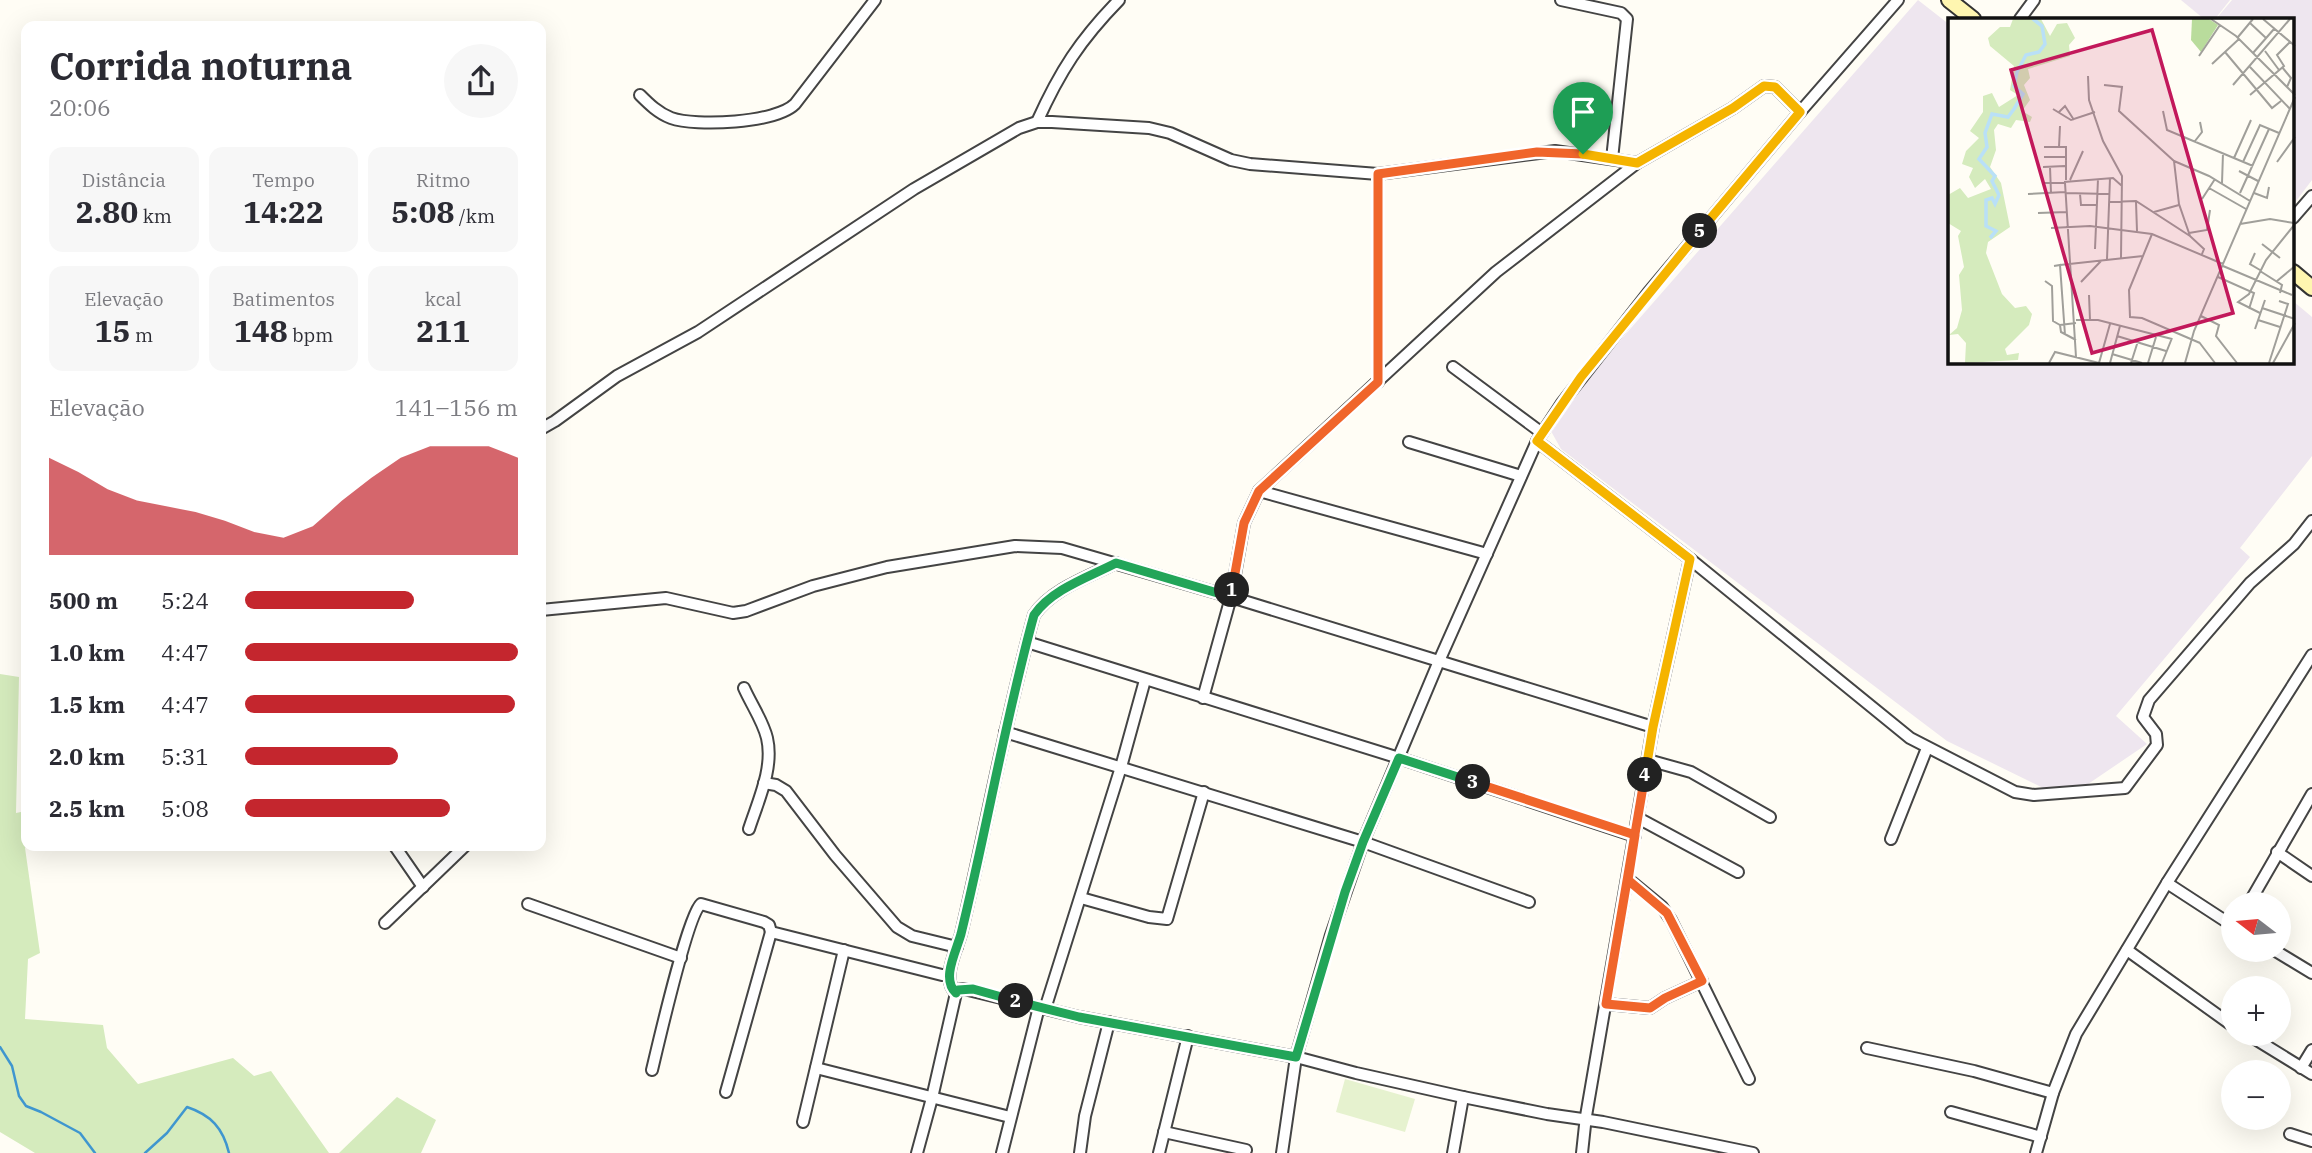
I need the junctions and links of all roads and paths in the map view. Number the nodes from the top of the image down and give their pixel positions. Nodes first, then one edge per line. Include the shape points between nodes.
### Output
1 (875, 0) edge
2 (1119, 0) edge
3 (1561, 0) edge
4 (1898, 0) edge
5 (1949, 0) edge
6 (2034, 0) edge
7 (1972, 18) edge
8 (2022, 18) edge
9 (640, 95) dead end
10 (1800, 112) junction
11 (1037, 122) junction
12 (1612, 159) junction
13 (1637, 163) junction
14 (1378, 174) junction
15 (2312, 196) edge
16 (2294, 217) edge
17 (2294, 273) edge
18 (2312, 288) edge
19 (1453, 367) dead end
20 (1378, 382) junction
21 (546, 426) edge
22 (1539, 437) junction
23 (1409, 442) dead end
24 (1521, 476) junction
25 (1259, 491) junction
26 (2312, 521) edge
27 (1487, 554) junction
28 (1690, 559) junction
29 (1116, 563) junction
30 (1231, 597) junction
31 (546, 609) edge
32 (1027, 642) junction
33 (2312, 655) edge
34 (1439, 661) junction
35 (1145, 680) junction
36 (744, 688) dead end
37 (1203, 698) junction
38 (1653, 727) junction
39 (1005, 732) junction
40 (1927, 748) junction
41 (1399, 758) junction
42 (1648, 760) junction
43 (1121, 767) junction
44 (764, 783) junction
45 (1205, 792) junction
46 (2312, 794) edge
47 (1770, 817) dead end
48 (1638, 818) junction
49 (749, 829) dead end
50 (1635, 835) junction
51 (1891, 839) dead end
52 (1363, 842) junction
53 (398, 851) edge
54 (460, 851) edge
55 (2277, 852) junction
56 (1738, 872) dead end
57 (2312, 876) edge
58 (1628, 880) junction
59 (2167, 883) junction
60 (423, 887) junction
61 (2255, 892) edge
62 (1081, 898) junction
63 (1529, 902) dead end
64 (528, 904) dead end
65 (2221, 918) edge
66 (385, 923) dead end
67 (771, 932) junction
68 (957, 947) junction
69 (844, 950) junction
70 (2127, 950) junction
71 (681, 958) junction
72 (2291, 960) edge
73 (2312, 973) edge
74 (948, 975) junction
75 (1702, 981) junction
76 (956, 993) junction
77 (1606, 1004) junction
78 (1042, 1008) junction
79 (2221, 1017) edge
80 (1109, 1022) junction
81 (1188, 1036) junction
82 (2266, 1046) edge
83 (1867, 1048) dead end
84 (2312, 1051) edge
85 (1296, 1057) junction
86 (816, 1068) junction
87 (2301, 1068) junction
88 (652, 1070) dead end
89 (2312, 1074) edge
90 (1749, 1079) dead end
91 (726, 1092) dead end
92 (2053, 1093) junction
93 (932, 1097) junction
94 (1463, 1097) junction
95 (1951, 1112) dead end
96 (1010, 1117) junction
97 (1585, 1121) junction
98 (803, 1122) dead end
99 (1164, 1132) junction
100 (2290, 1134) dead end
101 (2041, 1137) junction
102 (2312, 1141) edge
103 (1247, 1150) dead end
104 (917, 1153) edge
105 (1002, 1153) edge
106 (1080, 1153) edge
107 (1158, 1153) edge
108 (1282, 1153) edge
109 (1453, 1153) edge
110 (1582, 1153) edge
111 (1754, 1153) edge
112 (2036, 1153) edge

1 - 9 street via 787,110 721,123 691,122 657,111
2 - 11 street via 1066,62
3 - 12 street via 1621,13 1627,19
4 - 10 street
5 - 7 main road
6 - 8 street
10 - 13 street via 1775,87 1764,86
10 - 22 street via 1648,293
11 - 14 street via 1149,128 1250,164
11 - 21 street via 997,138 914,189 698,332 617,376
12 - 13 street
12 - 14 street via 1537,152
13 - 20 street via 1496,272
14 - 20 street
15 - 16 street
17 - 18 main road
19 - 22 street
20 - 25 street
22 - 24 street
22 - 28 street
23 - 24 street
24 - 27 street
25 - 27 street
25 - 30 street via 1244,523
26 - 40 street via 2294,544 2250,583 2149,700 2143,717 2156,734 2157,745 2125,788 2034,795 2015,792
27 - 34 street
28 - 38 street
28 - 40 street
29 - 30 street
29 - 31 street via 1062,548 1015,546 873,570 733,613 666,597
29 - 32 street via 1044,602 1034,615
30 - 34 street
30 - 37 street
32 - 35 street
32 - 39 street
33 - 59 street
34 - 38 street
34 - 41 street
35 - 37 street
35 - 43 street
36 - 44 street via 767,736
37 - 41 street
38 - 42 street
39 - 43 street
39 - 68 street
40 - 51 street
41 - 50 street
41 - 52 street
42 - 47 street via 1690,772
42 - 48 street
43 - 45 street
43 - 62 street
44 - 49 street
44 - 68 street via 786,791 897,927 912,936
45 - 52 street
45 - 62 street via 1167,919
46 - 55 street
48 - 50 street
48 - 56 street
50 - 58 street
52 - 63 street
52 - 85 street
53 - 60 street
54 - 60 street
55 - 57 street
55 - 61 street
58 - 75 street via 1667,913
58 - 77 street
59 - 65 street
59 - 70 street
60 - 66 street
62 - 78 street
64 - 71 street
67 - 69 street
67 - 71 street via 764,922 701,904 695,910
67 - 91 street
68 - 74 street
69 - 74 street
69 - 86 street
70 - 79 street
70 - 92 street via 2076,1034
71 - 88 street
72 - 73 street
74 - 76 street
75 - 77 street via 1650,1008
75 - 90 street
76 - 78 street via 973,989
76 - 93 street
77 - 97 street
78 - 80 street
78 - 96 street
80 - 81 street
80 - 106 street
81 - 85 street
81 - 99 street
82 - 87 street
83 - 92 street
84 - 87 street
85 - 94 street
85 - 108 street
86 - 93 street
86 - 98 street
87 - 89 street
92 - 101 street
93 - 96 street
93 - 104 street
94 - 97 street
94 - 109 street
95 - 101 street
96 - 105 street
97 - 110 street
97 - 111 street
99 - 103 street
99 - 107 street
100 - 102 street
101 - 112 street

